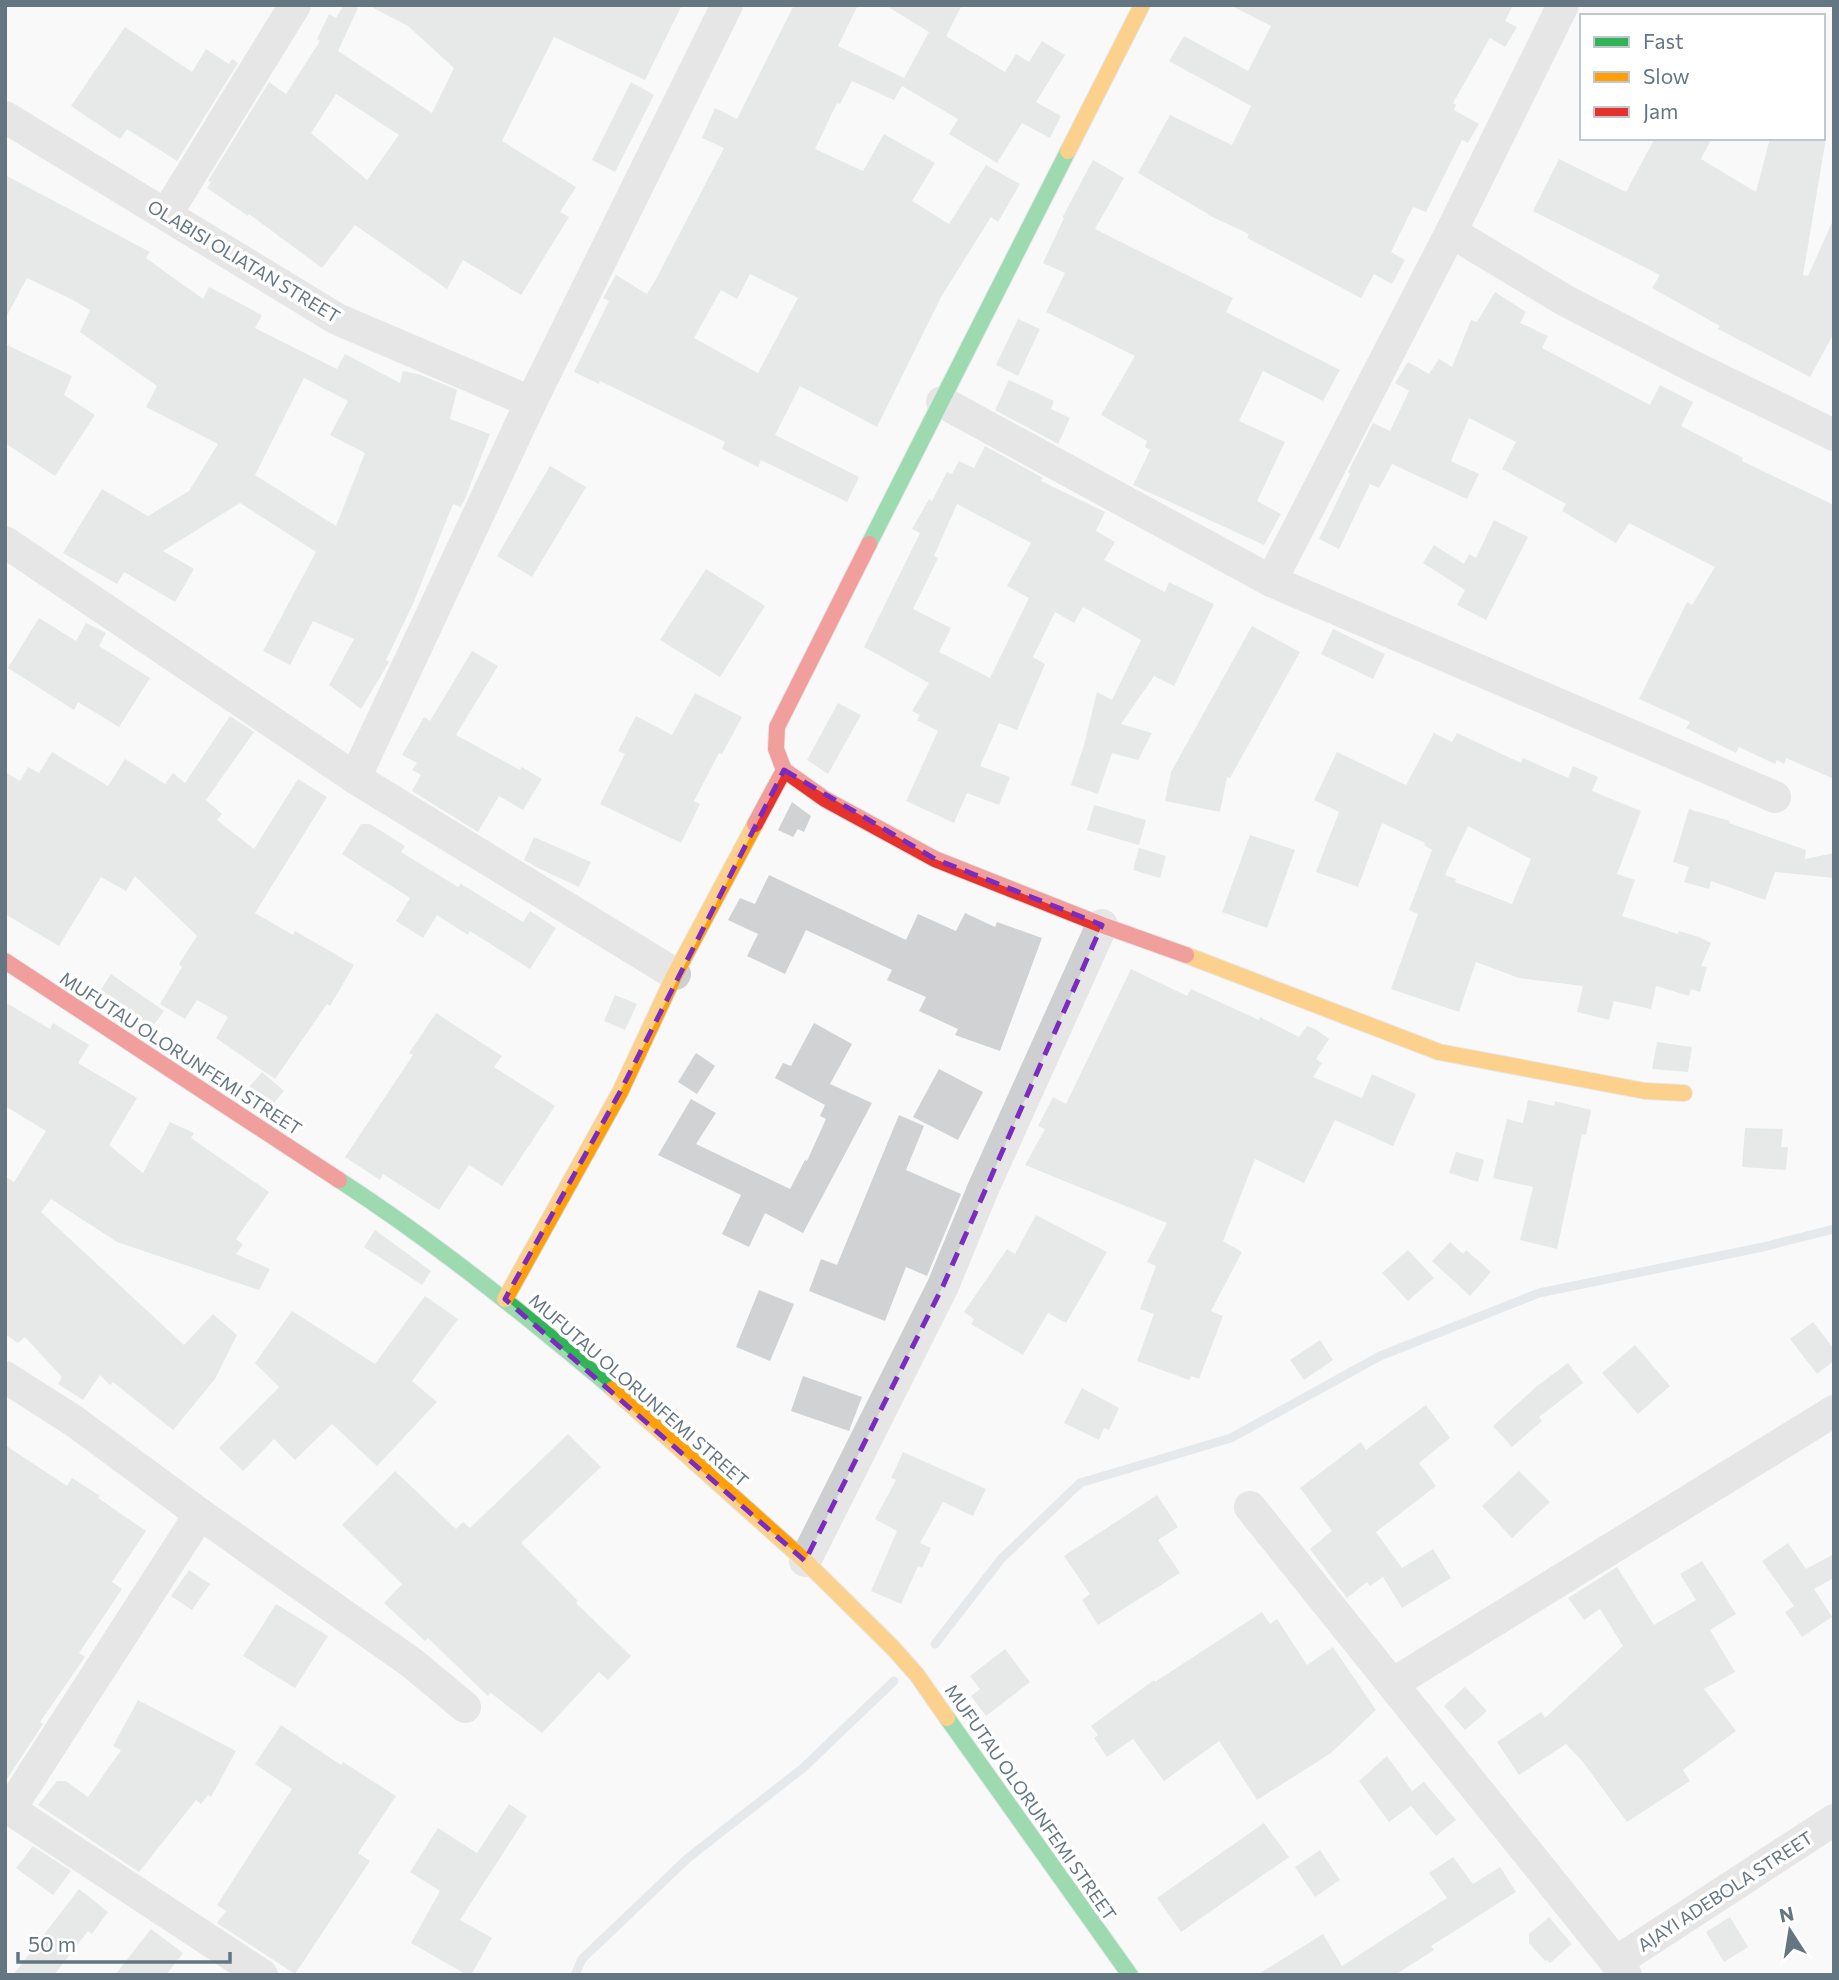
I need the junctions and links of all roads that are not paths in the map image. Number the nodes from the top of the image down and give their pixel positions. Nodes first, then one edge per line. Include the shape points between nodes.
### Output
1 (295, 5) edge
2 (727, 5) edge
3 (1142, 5) edge
4 (1563, 5) edge
5 (5, 117) edge
6 (167, 213) junction
7 (1451, 232) junction
8 (531, 402) junction
9 (942, 402) junction
10 (1834, 435) edge
11 (5, 542) edge
12 (1271, 581) junction
13 (785, 769) junction
14 (355, 778) junction
15 (1775, 797) dead end
16 (1102, 925) junction
17 (5, 961) edge
18 (675, 974) junction
19 (1684, 1093) dead end
20 (505, 1299) junction
21 (5, 1377) edge
22 (1834, 1411) edge
23 (1250, 1507) dead end
24 (200, 1514) junction
25 (805, 1562) junction
26 (1392, 1684) junction
27 (465, 1707) dead end
28 (8, 1807) edge
29 (1834, 1820) edge
30 (1621, 1968) edge
31 (261, 1975) edge
32 (1130, 1975) edge

1 - 6 street
2 - 8 street
3 - 9 street
4 - 7 street
5 - 6 street, OLABISI OLIATAN STREET
6 - 8 street, OLABISI OLIATAN STREET via 337,320
7 - 10 street via 1566,301
7 - 12 street
8 - 14 street
9 - 12 street
9 - 13 street via 777,727 773,739
11 - 14 street
12 - 15 street
13 - 16 street via 825,799 935,859
13 - 18 street
14 - 18 street
16 - 19 street via 1439,1052 1645,1091
16 - 25 street via 943,1286
17 - 20 street, MUFUTAU OLORUNFEMI STREET via 384,1209
18 - 20 street via 620,1092
20 - 25 street, MUFUTAU OLORUNFEMI STREET via 612,1388
21 - 24 street
22 - 26 street
23 - 26 street
24 - 27 street via 412,1663
24 - 28 street
25 - 32 street, MUFUTAU OLORUNFEMI STREET via 917,1675
26 - 30 street
28 - 31 street
29 - 30 street, AJAYI ADEBOLA STREET

